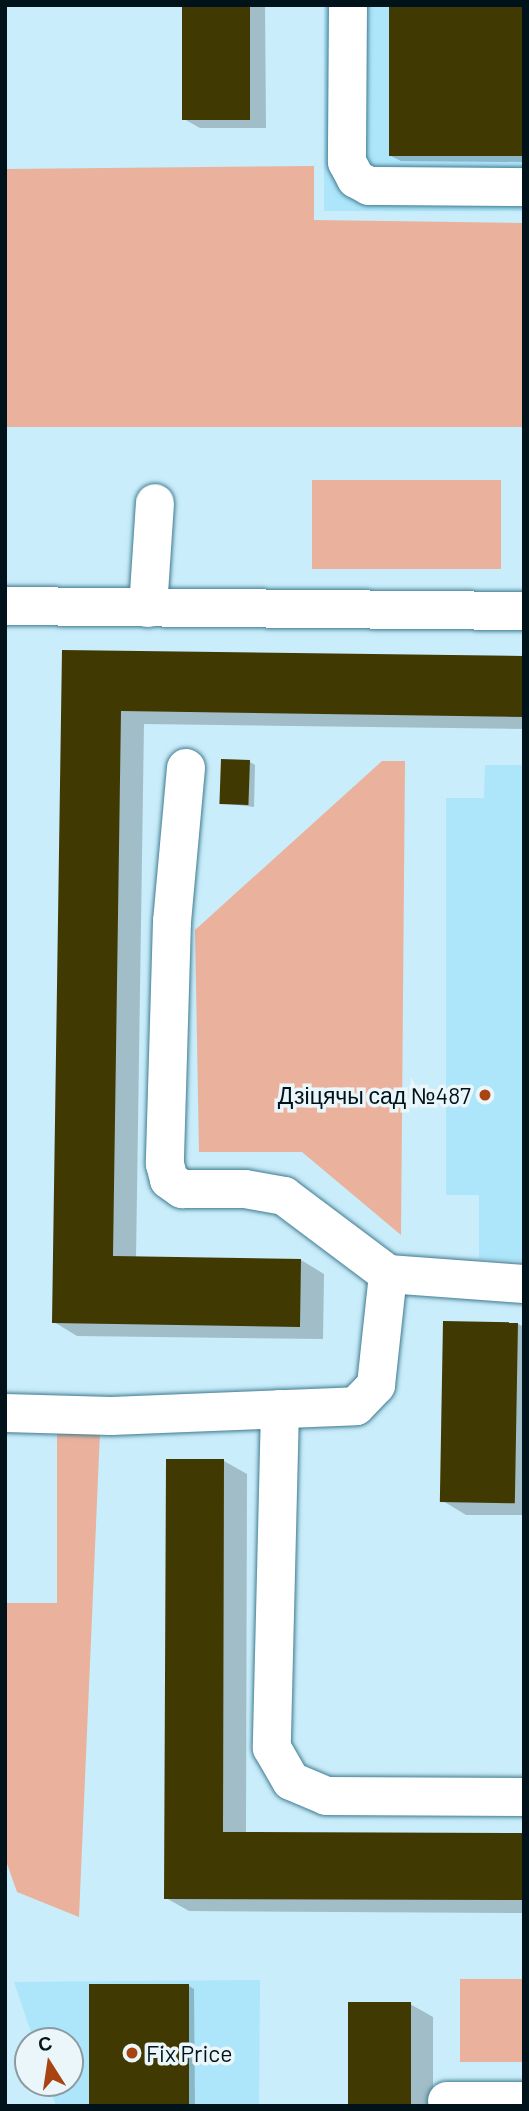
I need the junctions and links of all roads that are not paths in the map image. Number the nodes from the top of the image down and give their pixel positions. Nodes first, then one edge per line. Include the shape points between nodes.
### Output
1 (348, 5) edge
2 (524, 187) edge
3 (155, 503) dead end
4 (5, 606) edge
5 (148, 608) junction
6 (524, 611) edge
7 (186, 768) dead end
8 (388, 1274) junction
9 (524, 1284) edge
10 (280, 1409) junction
11 (5, 1413) edge
12 (524, 1797) edge
13 (447, 2101) dead end
14 (524, 2101) edge

1 - 2 lane via 347,162 356,179 369,186
3 - 5 lane
4 - 5 lane
5 - 6 lane
7 - 8 lane via 172,921 165,1164 169,1180 182,1189 245,1189 284,1196
8 - 9 lane
8 - 10 lane via 376,1385 367,1399 356,1406
10 - 11 lane via 111,1416
10 - 12 lane via 272,1748 291,1781 326,1796
13 - 14 lane

